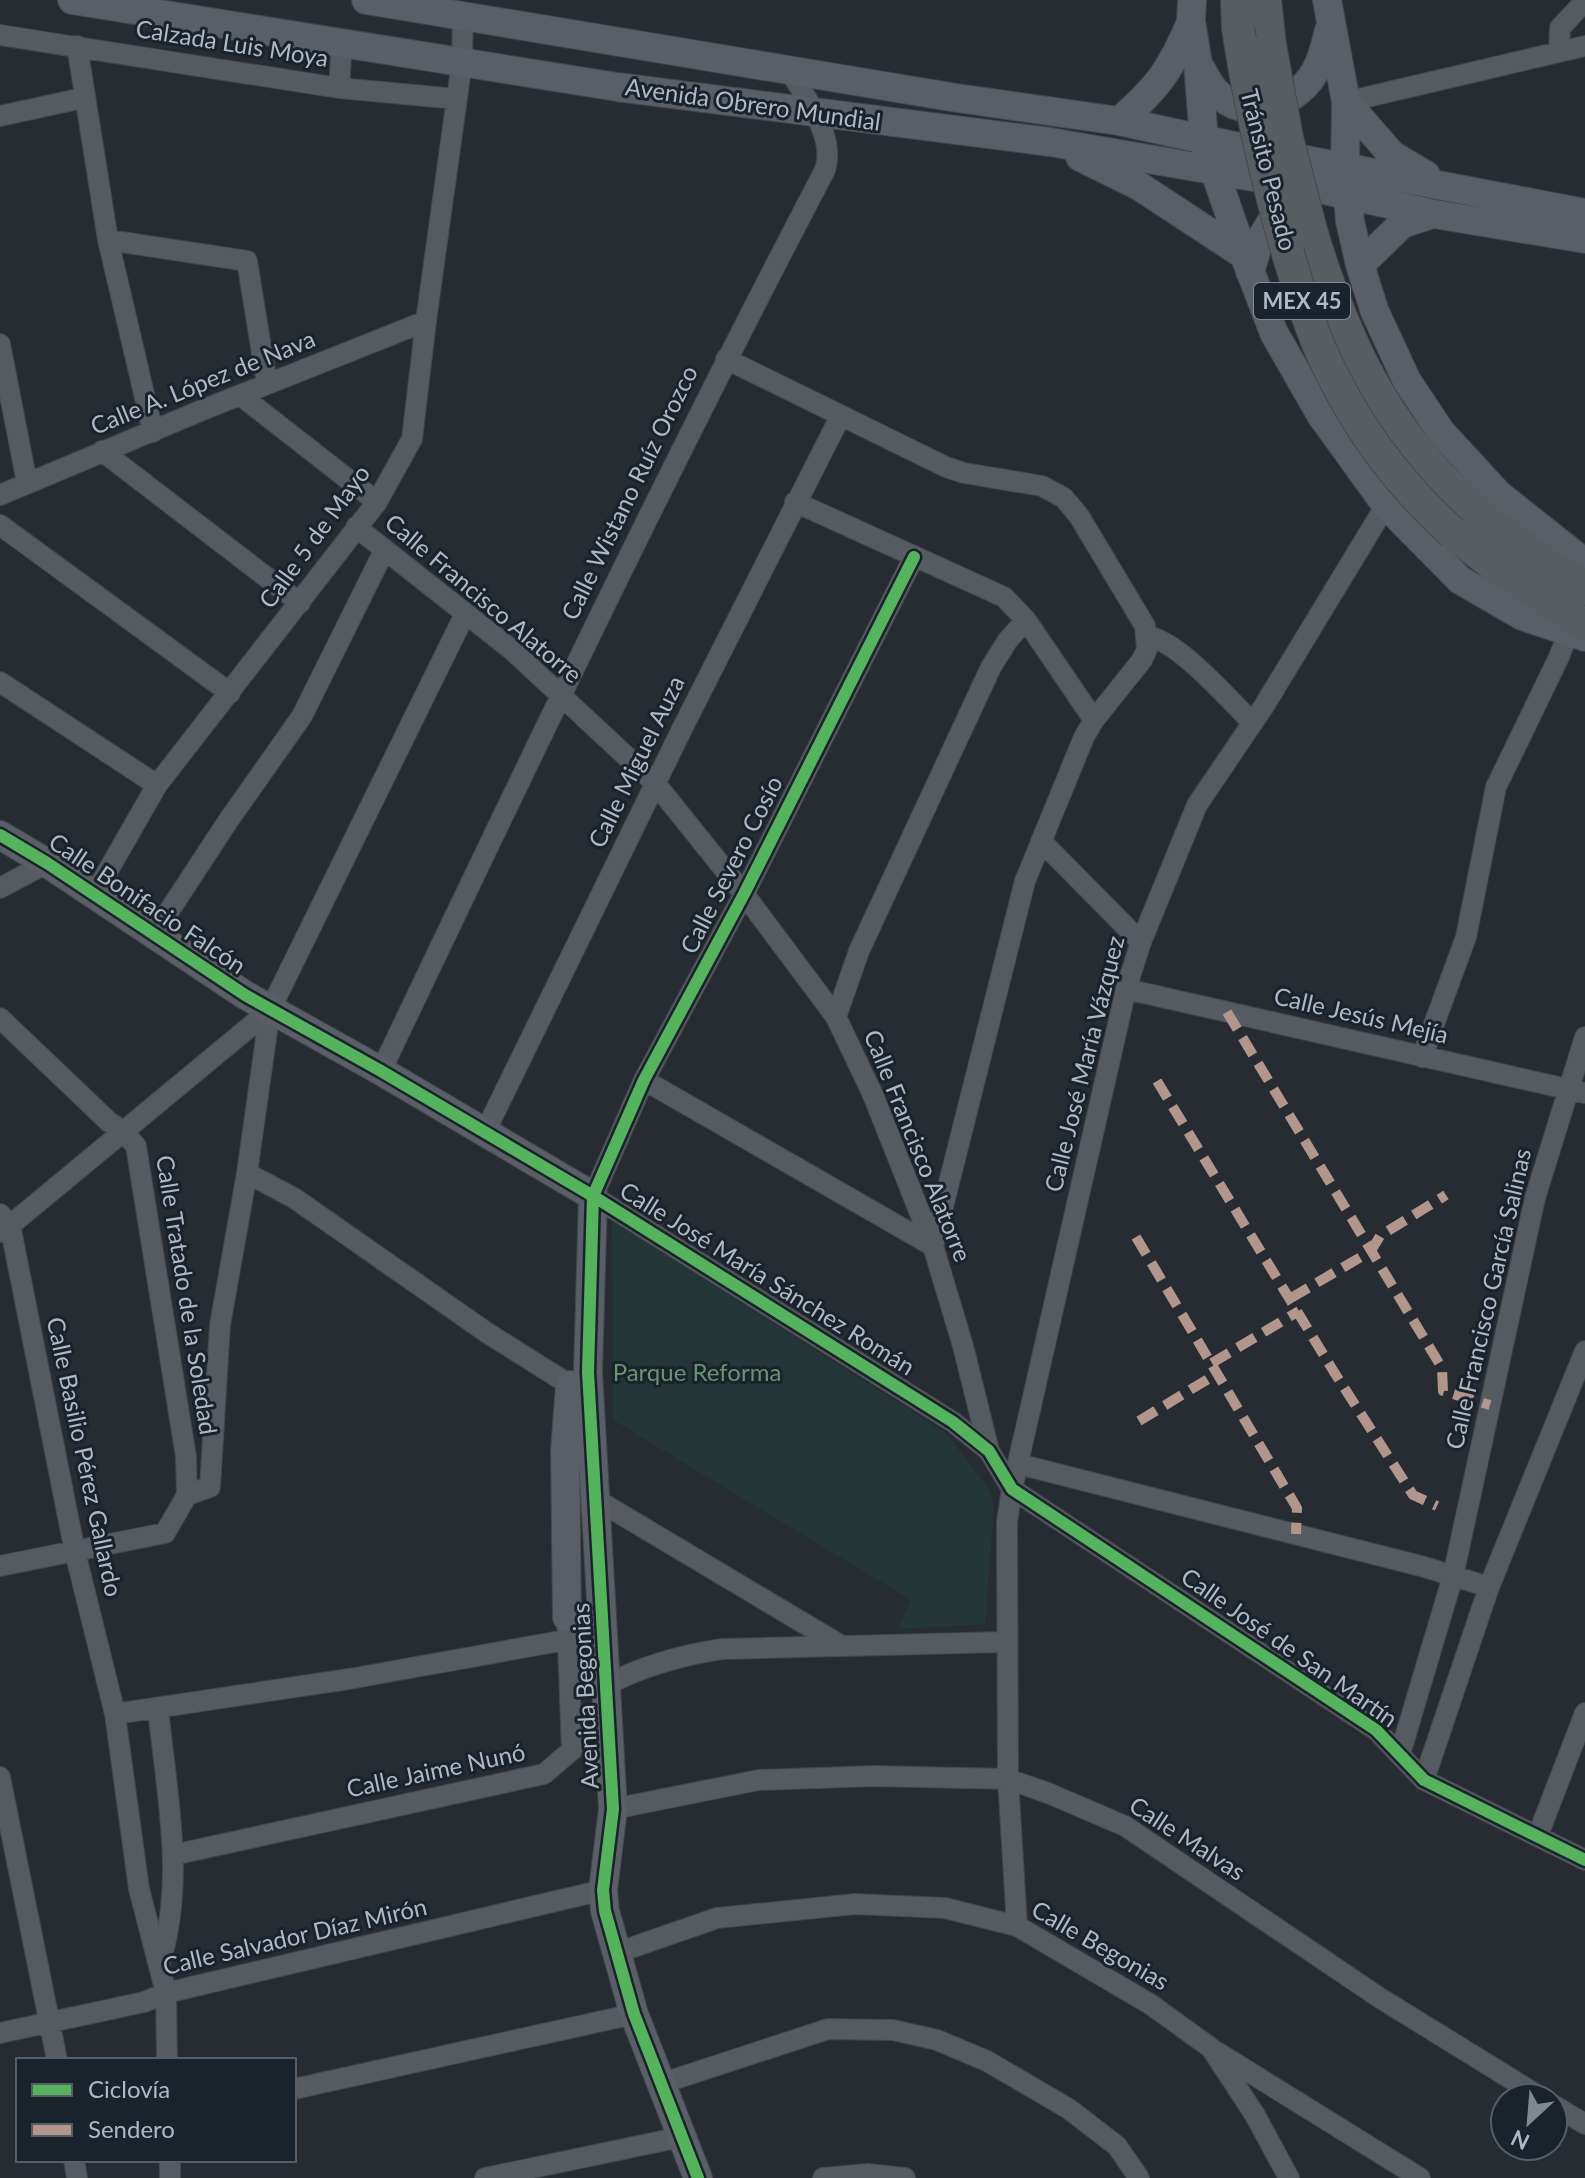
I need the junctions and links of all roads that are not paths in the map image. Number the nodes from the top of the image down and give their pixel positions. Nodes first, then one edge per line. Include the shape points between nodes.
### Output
1 (72, 0) edge
2 (366, 0) edge
3 (1265, 0) edge
4 (1585, 1) edge
5 (1192, 11) edge
6 (1329, 12) edge
7 (1237, 14) edge
8 (463, 15) junction
9 (0, 35) edge
10 (342, 41) junction
11 (77, 46) junction
12 (1585, 46) edge
13 (1559, 52) junction
14 (462, 62) junction
15 (1198, 64) junction
16 (790, 71) junction
17 (339, 88) junction
18 (83, 98) junction
19 (457, 99) junction
20 (1346, 102) junction
21 (815, 113) junction
22 (0, 116) edge
23 (1119, 121) junction
24 (1204, 140) junction
25 (1050, 142) junction
26 (1345, 167) junction
27 (1216, 171) junction
28 (1311, 174) junction
29 (1441, 184) junction
30 (1350, 208) junction
31 (1585, 213) edge
32 (1434, 214) junction
33 (1585, 239) edge
34 (108, 240) junction
35 (1247, 264) junction
36 (1360, 265) junction
37 (426, 321) junction
38 (0, 344) edge
39 (726, 359) junction
40 (267, 384) junction
41 (240, 395) junction
42 (840, 417) junction
43 (153, 432) junction
44 (102, 451) junction
45 (27, 483) junction
46 (0, 495) edge
47 (377, 502) junction
48 (795, 502) junction
49 (1386, 505) junction
50 (0, 525) edge
51 (356, 527) junction
52 (384, 551) junction
53 (914, 557) junction
54 (1585, 563) edge
55 (1585, 589) edge
56 (300, 603) junction
57 (465, 614) junction
58 (1026, 620) junction
59 (1147, 636) junction
60 (1574, 638) edge
61 (0, 682) edge
62 (230, 693) junction
63 (560, 695) junction
64 (1094, 720) junction
65 (1253, 723) junction
66 (655, 783) junction
67 (157, 785) junction
68 (0, 835) edge
69 (1041, 841) junction
70 (47, 863) junction
71 (0, 888) edge
72 (744, 894) junction
73 (94, 895) junction
74 (154, 934) junction
75 (1141, 942) junction
76 (1126, 989) junction
77 (270, 1010) junction
78 (836, 1017) junction
79 (0, 1018) edge
80 (1585, 1037) edge
81 (1422, 1057) junction
82 (381, 1071) junction
83 (644, 1080) junction
84 (1576, 1091) edge
85 (124, 1132) junction
86 (485, 1132) junction
87 (247, 1173) junction
88 (593, 1196) junction
89 (3, 1224) edge
90 (933, 1246) junction
91 (1585, 1351) edge
92 (579, 1379) junction
93 (989, 1451) junction
94 (1018, 1464) junction
95 (187, 1495) junction
96 (1011, 1495) junction
97 (597, 1500) junction
98 (75, 1552) junction
99 (0, 1566) edge
100 (1453, 1576) junction
101 (1489, 1587) junction
102 (603, 1612) junction
103 (567, 1628) junction
104 (1006, 1642) junction
105 (842, 1646) junction
106 (606, 1685) junction
107 (158, 1708) junction
108 (1585, 1713) edge
109 (115, 1714) junction
110 (1400, 1754) junction
111 (0, 1777) edge
112 (1008, 1779) junction
113 (1424, 1780) junction
114 (613, 1809) junction
115 (1538, 1835) junction
116 (173, 1855) junction
117 (1585, 1860) edge
118 (603, 1890) junction
119 (1017, 1926) junction
120 (616, 1953) junction
121 (160, 1962) junction
122 (166, 1993) junction
123 (634, 2014) junction
124 (50, 2023) junction
125 (0, 2033) edge
126 (1211, 2048) junction
127 (57, 2058) edge
128 (167, 2058) edge
129 (1516, 2082) edge
130 (660, 2084) junction
131 (296, 2089) edge
132 (681, 2137) junction
133 (485, 2178) edge
134 (698, 2178) edge
135 (823, 2178) edge
136 (905, 2178) edge
137 (1139, 2178) edge
138 (1289, 2178) edge
139 (1420, 2178) edge

1 - 10 street, Avenida Obrero Mundial
2 - 8 street, Avenida Obrero Mundial
3 - 55 main road, MEX 45, bridge via 1277,89 1312,234 1343,324 1381,402 1466,503
4 - 13 street via 1560,28
5 - 15 street
5 - 23 street via 1174,61
6 - 15 street via 1318,66 1299,93 1275,106 1249,109 1228,101
6 - 20 street
7 - 60 main road, Tránsito Pesado / MEX 45, bridge via 1248,91 1282,235 1331,373 1400,481
8 - 14 street, Calle 5 de Mayo
8 - 16 street, Avenida Obrero Mundial
9 - 11 street, Calzada Luis Moya
10 - 14 street, Avenida Obrero Mundial
10 - 17 street
11 - 17 street, Calzada Luis Moya
11 - 18 street
12 - 13 street
13 - 20 street
14 - 19 street, Calle 5 de Mayo
14 - 21 street, Avenida Obrero Mundial
15 - 24 street
16 - 21 street, Calle Wistano Ruíz Orozco
16 - 23 street, Avenida Obrero Mundial
17 - 19 street, Calzada Luis Moya
18 - 22 street
18 - 34 street
19 - 37 street, Calle 5 de Mayo
20 - 26 street
20 - 29 street via 1392,155
21 - 25 street, Avenida Obrero Mundial
21 - 39 street, Calle Wistano Ruíz Orozco via 829,150 825,170
23 - 24 street, Avenida Obrero Mundial
24 - 27 street
24 - 28 street, Avenida Obrero Mundial
25 - 27 street, Avenida Obrero Mundial
25 - 35 street via 1194,220
26 - 28 street, Avenida Obrero Mundial
26 - 29 street, Avenida Obrero Mundial
26 - 30 street
27 - 28 street, Avenida Obrero Mundial
27 - 35 street
28 - 30 street, Avenida Obrero Mundial
29 - 31 street, Avenida Obrero Mundial
30 - 32 street, Avenida Obrero Mundial
30 - 35 street via 1338,211 1320,203 1271,222
30 - 36 street
32 - 33 street, Avenida Obrero Mundial
32 - 36 street via 1402,224
34 - 40 street via 247,261
34 - 43 street
35 - 49 street via 1274,333 1321,415
36 - 54 street via 1407,381 1441,432 1498,494
37 - 40 street, Calle A. López de Nava
37 - 47 street, Calle 5 de Mayo via 412,439
38 - 45 street
39 - 42 street
39 - 63 street, Calle Wistano Ruíz Orozco
40 - 41 street, Calle A. López de Nava
41 - 43 street, Calle A. López de Nava
41 - 47 street
42 - 48 street, Calle Miguel Auza
42 - 59 street via 955,471 1042,486 1064,498
43 - 44 street, Calle A. López de Nava
44 - 45 street, Calle A. López de Nava
44 - 56 street
45 - 46 street, Calle A. López de Nava
47 - 51 street, Calle 5 de Mayo
48 - 53 street
48 - 66 street, Calle Miguel Auza
49 - 60 street via 1460,580
49 - 65 street, Calle José María Vázquez
50 - 62 street
51 - 52 street, Calle Francisco Alatorre
51 - 56 street, Calle 5 de Mayo
52 - 57 street, Calle Francisco Alatorre
52 - 74 street via 302,716
53 - 58 street via 1004,597
53 - 72 street, Calle Severo Cosío
56 - 62 street, Calle 5 de Mayo
57 - 63 street, Calle Francisco Alatorre
57 - 77 street
58 - 64 street
58 - 78 street via 991,667 859,951
59 - 64 street via 1142,660
59 - 65 street via 1175,648
60 - 81 street via 1496,787 1466,937
61 - 67 street
62 - 67 street, Calle 5 de Mayo
63 - 66 street, Calle Francisco Alatorre
63 - 82 street, Calle Wistano Ruíz Orozco
64 - 69 street
65 - 75 street, Calle José María Vázquez via 1197,805
66 - 72 street, Calle Francisco Alatorre
66 - 86 street, Calle Miguel Auza
67 - 73 street, Calle 5 de Mayo
68 - 70 street, Calle Bonifacio Falcón
69 - 75 street
69 - 90 street via 1025,881
70 - 71 street
70 - 73 street, Calle Bonifacio Falcón
72 - 78 street, Calle Francisco Alatorre
72 - 83 street, Calle Severo Cosío
73 - 74 street, Calle Bonifacio Falcón
74 - 77 street, Calle Bonifacio Falcón
75 - 76 street, Calle José María Vázquez
76 - 81 street, Calle Jesús Mejía
76 - 94 street, Calle José María Vázquez
77 - 82 street, Calle José María Sánchez Román
77 - 85 street
77 - 87 street
78 - 90 street, Calle Francisco Alatorre
79 - 85 street, Calle Tratado de la Soledad
80 - 84 street, Calle Francisco García Salinas
81 - 84 street, Calle Jesús Mejía
82 - 86 street, Calle José María Sánchez Román
83 - 88 street, Calle Severo Cosío
83 - 90 street
84 - 100 street, Calle Francisco García Salinas via 1535,1198
85 - 89 street
85 - 95 street, Calle Tratado de la Soledad via 136,1146 186,1457
86 - 88 street, Calle José María Sánchez Román
87 - 92 street via 294,1198 486,1332
87 - 95 street via 220,1325 210,1487
88 - 92 street, Avenida Begonias
88 - 93 street, Calle José María Sánchez Román via 953,1422
89 - 98 street, Calle Basilio Pérez Gallardo
90 - 93 street, Calle Francisco Alatorre
91 - 101 street
92 - 97 street, Avenida Begonias
92 - 103 street via 565,1451
93 - 96 street, Calle José María Sánchez Román
94 - 96 street, Calle José María Vázquez
94 - 100 street
95 - 98 street via 165,1533
96 - 104 street, Calle José María Vázquez
96 - 110 street, Calle José de San Martín via 1364,1721
97 - 102 street, Avenida Begonias
97 - 105 street
98 - 99 street
98 - 109 street, Calle Basilio Pérez Gallardo
100 - 101 street
100 - 110 street, Calle Francisco García Salinas
101 - 113 street
102 - 103 street
102 - 106 street, Avenida Begonias
103 - 107 street via 349,1679
103 - 116 street, Calle Jaime Nunó via 572,1750 544,1774
104 - 105 street
104 - 112 street, Calle José María Vázquez
105 - 106 street via 688,1654
106 - 114 street, Avenida Begonias
107 - 109 street
107 - 116 street, Calle Basilio Pérez Gallardo
108 - 115 street
109 - 121 street, Calle Basilio Pérez Gallardo via 139,1889
110 - 113 street, Calle José de San Martín
111 - 124 street
112 - 114 street, Calle Malvas via 759,1780
112 - 119 street, Calle José María Vázquez
112 - 129 street, Calle Malvas via 1125,1826 1380,1998
113 - 115 street, Calle José de San Martín
114 - 118 street, Avenida Begonias
115 - 117 street, Calle José de San Martín
116 - 121 street, Calle Basilio Pérez Gallardo via 168,1937
118 - 120 street, Avenida Begonias
118 - 122 street, Calle Salvador Díaz Mirón
119 - 120 street, Calle Begonias via 945,1908 855,1904 717,1918
119 - 126 street, Calle Begonias via 1150,2004
120 - 123 street, Avenida Begonias
121 - 122 street, Calle Basilio Pérez Gallardo
122 - 124 street, Calle Salvador Díaz Mirón
122 - 128 street, Calle Basilio Pérez Gallardo
123 - 130 street, Avenida Begonias
123 - 131 street
124 - 125 street, Calle Salvador Díaz Mirón
124 - 127 street
126 - 138 street, Calle Begonias
126 - 139 street
130 - 132 street, Avenida Begonias
130 - 137 street via 828,2029 893,2030 937,2040 987,2061 1069,2109 1117,2146
132 - 133 street
132 - 134 street, Avenida Begonias
135 - 136 street

